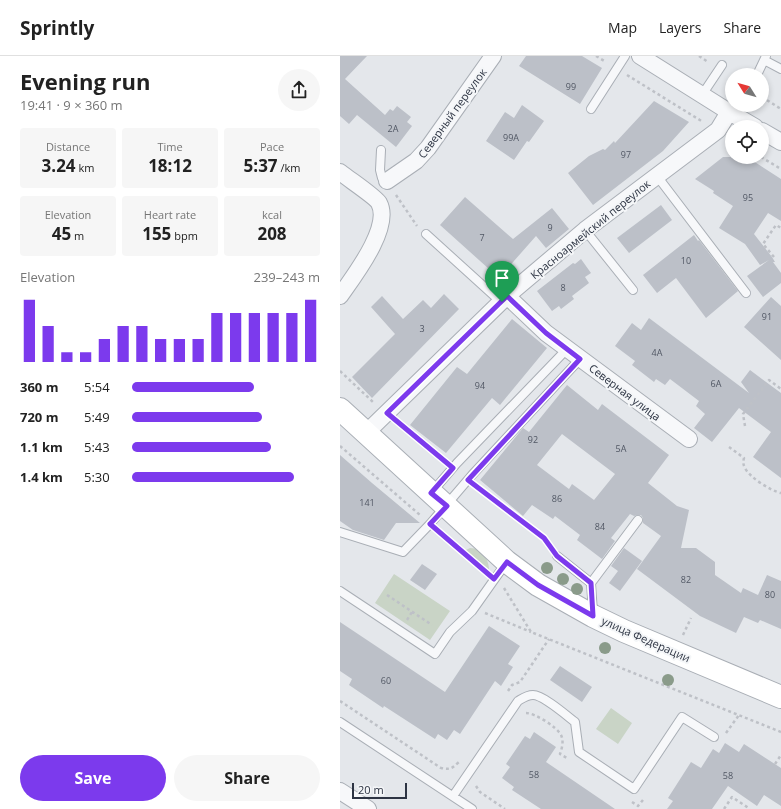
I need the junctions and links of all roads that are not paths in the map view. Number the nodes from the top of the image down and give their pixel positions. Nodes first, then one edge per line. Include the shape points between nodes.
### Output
1 (493, 56) edge
2 (625, 56) edge
3 (640, 56) edge
4 (765, 58) edge
5 (722, 65) dead end
6 (760, 68) edge
7 (781, 69) edge
8 (702, 95) junction
9 (725, 106) edge
10 (591, 109) dead end
11 (732, 112) edge
12 (736, 112) edge
13 (746, 120) edge
14 (769, 135) edge
15 (781, 142) edge
16 (380, 150) dead end
17 (340, 172) edge
18 (657, 176) junction
19 (387, 181) joint
20 (585, 230) junction
21 (426, 234) road end
22 (633, 290) dead end
23 (746, 293) dead end
24 (340, 296) edge
25 (504, 299) junction
26 (567, 349) junction
27 (580, 359) junction
28 (340, 409) edge
29 (366, 433) junction
30 (689, 439) dead end
31 (439, 500) junction
32 (638, 520) dead end
33 (340, 532) edge
34 (557, 556) road end
35 (507, 562) junction
36 (591, 583) junction
37 (340, 591) edge
38 (593, 616) junction
39 (781, 697) edge
40 (340, 722) edge
41 (714, 737) dead end
42 (340, 791) edge
43 (453, 796) junction
44 (368, 809) edge
45 (472, 809) edge

1 - 19 street, Северный переулок via 424,152 416,161
2 - 10 lane
3 - 8 street
4 - 6 lane
4 - 7 lane
5 - 8 lane
8 - 9 street
11 - 18 street, Красноармейский переулок via 718,130
12 - 13 street
14 - 15 street
16 - 19 lane via 380,170 382,178
17 - 24 street via 378,201 382,212 382,221 376,238
18 - 20 street, Красноармейский переулок
18 - 23 lane
20 - 22 lane
20 - 25 street, Красноармейский переулок
21 - 25 lane
25 - 26 street, Северная улица
25 - 29 street, Красноармейский переулок
26 - 27 street, Северная улица
26 - 31 lane via 453,468
27 - 30 street, Северная улица
27 - 31 lane via 468,480
28 - 29 main road, улица Федерации
29 - 31 main road, улица Федерации
31 - 33 lane via 430,524 403,552
31 - 35 main road, улица Федерации
32 - 36 lane
34 - 36 lane
35 - 37 lane via 472,611 450,632 435,654
35 - 38 main road, улица Федерации via 538,585
36 - 38 lane
38 - 39 main road, улица Федерации
40 - 43 lane
41 - 43 lane via 682,717 634,788 578,752 575,722 534,694 518,700
42 - 44 street
43 - 45 lane

